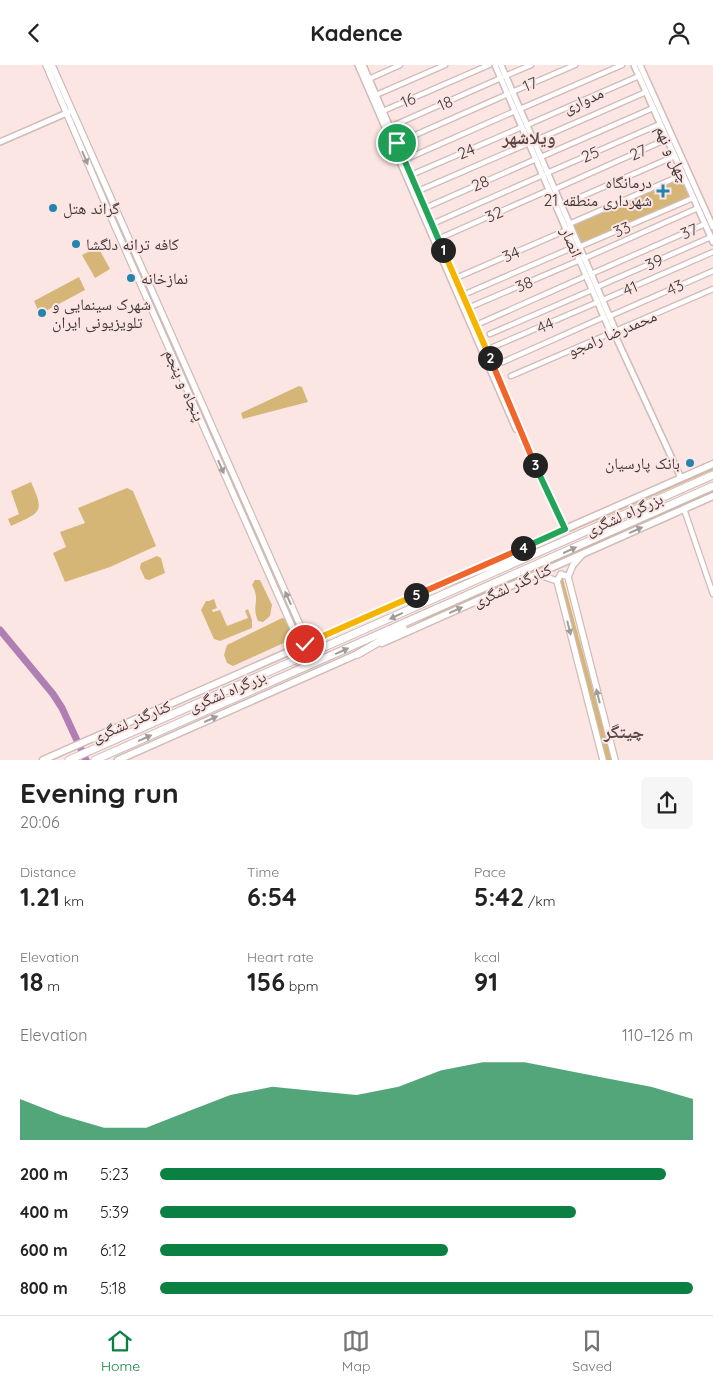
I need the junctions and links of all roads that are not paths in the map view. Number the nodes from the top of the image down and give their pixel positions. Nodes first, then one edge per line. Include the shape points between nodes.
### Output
1 (46, 65) edge
2 (52, 65) edge
3 (358, 65) edge
4 (362, 65) edge
5 (400, 65) edge
6 (445, 65) edge
7 (489, 65) edge
8 (495, 65) edge
9 (501, 65) edge
10 (531, 65) edge
11 (576, 65) edge
12 (622, 65) edge
13 (634, 65) edge
14 (640, 65) edge
15 (639, 76) junction
16 (503, 77) junction
17 (369, 79) junction
18 (646, 92) junction
19 (510, 93) junction
20 (376, 95) junction
21 (653, 108) junction
22 (517, 110) junction
23 (383, 111) junction
24 (69, 112) junction
25 (660, 124) junction
26 (524, 126) junction
27 (390, 127) junction
28 (667, 139) junction
29 (0, 142) edge
30 (531, 142) junction
31 (397, 143) junction
32 (675, 156) junction
33 (538, 158) junction
34 (404, 159) junction
35 (545, 174) junction
36 (411, 175) junction
37 (682, 175) junction
38 (552, 190) junction
39 (418, 191) junction
40 (693, 198) junction
41 (562, 205) junction
42 (425, 208) junction
43 (698, 208) junction
44 (432, 224) junction
45 (705, 224) junction
46 (713, 227) edge
47 (569, 228) junction
48 (438, 239) junction
49 (712, 240) edge
50 (577, 247) junction
51 (713, 252) edge
52 (582, 259) junction
53 (713, 271) edge
54 (589, 275) junction
55 (456, 278) junction
56 (595, 288) junction
57 (713, 289) edge
58 (463, 295) junction
59 (600, 301) junction
60 (468, 308) junction
61 (607, 317) junction
62 (476, 325) junction
63 (614, 333) junction
64 (490, 334) dead end
65 (493, 347) dead end
66 (503, 362) dead end
67 (511, 376) dead end
68 (520, 431) junction
69 (217, 448) junction
70 (713, 464) edge
71 (713, 475) edge
72 (682, 478) junction
73 (713, 486) edge
74 (713, 496) edge
75 (684, 509) junction
76 (565, 529) junction
77 (556, 544) junction
78 (582, 554) junction
79 (537, 574) junction
80 (568, 577) junction
81 (557, 581) junction
82 (427, 590) junction
83 (713, 594) edge
84 (424, 615) junction
85 (303, 631) junction
86 (295, 634) junction
87 (308, 643) junction
88 (292, 650) junction
89 (358, 654) junction
90 (70, 759) edge
91 (98, 759) edge
92 (43, 760) edge
93 (118, 760) edge
94 (603, 760) edge
95 (615, 760) edge

1 - 24 main road, پنجاه و پنجم
2 - 24 main road, پنجاه و پنجم
3 - 68 street via 516,429
4 - 17 street
5 - 17 street
6 - 20 street
7 - 23 street, 16
8 - 16 street, انصار
9 - 16 street, انصار
10 - 16 street, 18
11 - 19 street, 17
12 - 22 street
13 - 15 street, چهل و نهم
14 - 46 street, چهل و نهم
15 - 18 street, چهل و نهم
15 - 26 street, مدواری
16 - 19 street, انصار
16 - 27 street, 18
17 - 20 street
18 - 21 street, چهل و نهم
18 - 30 street
19 - 22 street, انصار
19 - 31 street, 17
20 - 23 street
21 - 25 street, چهل و نهم
21 - 33 street, 28
22 - 26 street, انصار
22 - 34 street
23 - 27 street
24 - 29 street
24 - 69 main road, پنجاه و پنجم
25 - 28 street, چهل و نهم
25 - 35 street, 25
26 - 30 street, انصار
26 - 36 street, 24
27 - 31 street
28 - 32 street, چهل و نهم
28 - 38 street, 27
30 - 33 street, انصار
30 - 39 street
31 - 34 street
32 - 37 street, چهل و نهم
32 - 41 street
33 - 35 street, انصار
33 - 42 street, 28
34 - 36 street
35 - 38 street, انصار
35 - 44 street, 25
36 - 39 street
37 - 40 street, چهل و نهم
37 - 47 street, 34
38 - 41 street, انصار
38 - 47 street, انصار
38 - 48 street, 32
39 - 42 street
40 - 43 street, چهل و نهم
40 - 50 street, 33
41 - 47 street, انصار
42 - 44 street
43 - 45 street, چهل و نهم
43 - 52 street, 38
44 - 48 street
45 - 49 street, چهل و نهم
45 - 54 street, 37
47 - 50 street, انصار
47 - 55 street, 34
48 - 55 street
49 - 56 street, 39
50 - 52 street, انصار
50 - 58 street, 33
51 - 59 street, 41
52 - 54 street, انصار
52 - 60 street, 38
53 - 61 street, 43
54 - 56 street, انصار
54 - 62 street, 37
55 - 58 street
56 - 59 street, انصار
56 - 64 street, 39
57 - 63 street, محمدرضا رامجو
58 - 60 street
59 - 61 street, انصار
59 - 65 street, 44
60 - 62 street
61 - 63 street, انصار via 610,331
61 - 66 street, 43
62 - 68 street
63 - 67 street, محمدرضا رامجو
63 - 72 street, انصار
68 - 76 street
85 -> 69 main road, پنجاه و پنجم
69 -> 86 main road, پنجاه و پنجم
70 - 72 main road, کنارگذر لشگری
71 - 77 highway, بزرگراه لشگری
72 - 76 main road, کنارگذر لشگری
84 -> 73 highway, بزرگراه لشگری
74 - 75 main road, کنارگذر لشگری
78 -> 75 main road, کنارگذر لشگری
75 - 83 street
76 - 82 main road, کنارگذر لشگری
77 - 82 highway via 511,557
77 -> 90 highway, بزرگراه لشگری
78 - 79 main road, کنارگذر لشگری
78 - 80 main road
79 - 81 main road
89 -> 79 main road, کنارگذر لشگری
80 - 81 main road via 561,574
95 -> 80 main road
81 -> 94 main road
82 - 87 main road, کنارگذر لشگری
84 - 89 highway
91 -> 84 highway, بزرگراه لشگری
85 - 86 main road
85 - 87 main road, پنجاه و پنجم
86 - 88 main road
87 - 88 main road, کنارگذر لشگری
88 - 92 main road, کنارگذر لشگری
93 -> 89 main road, کنارگذر لشگری

